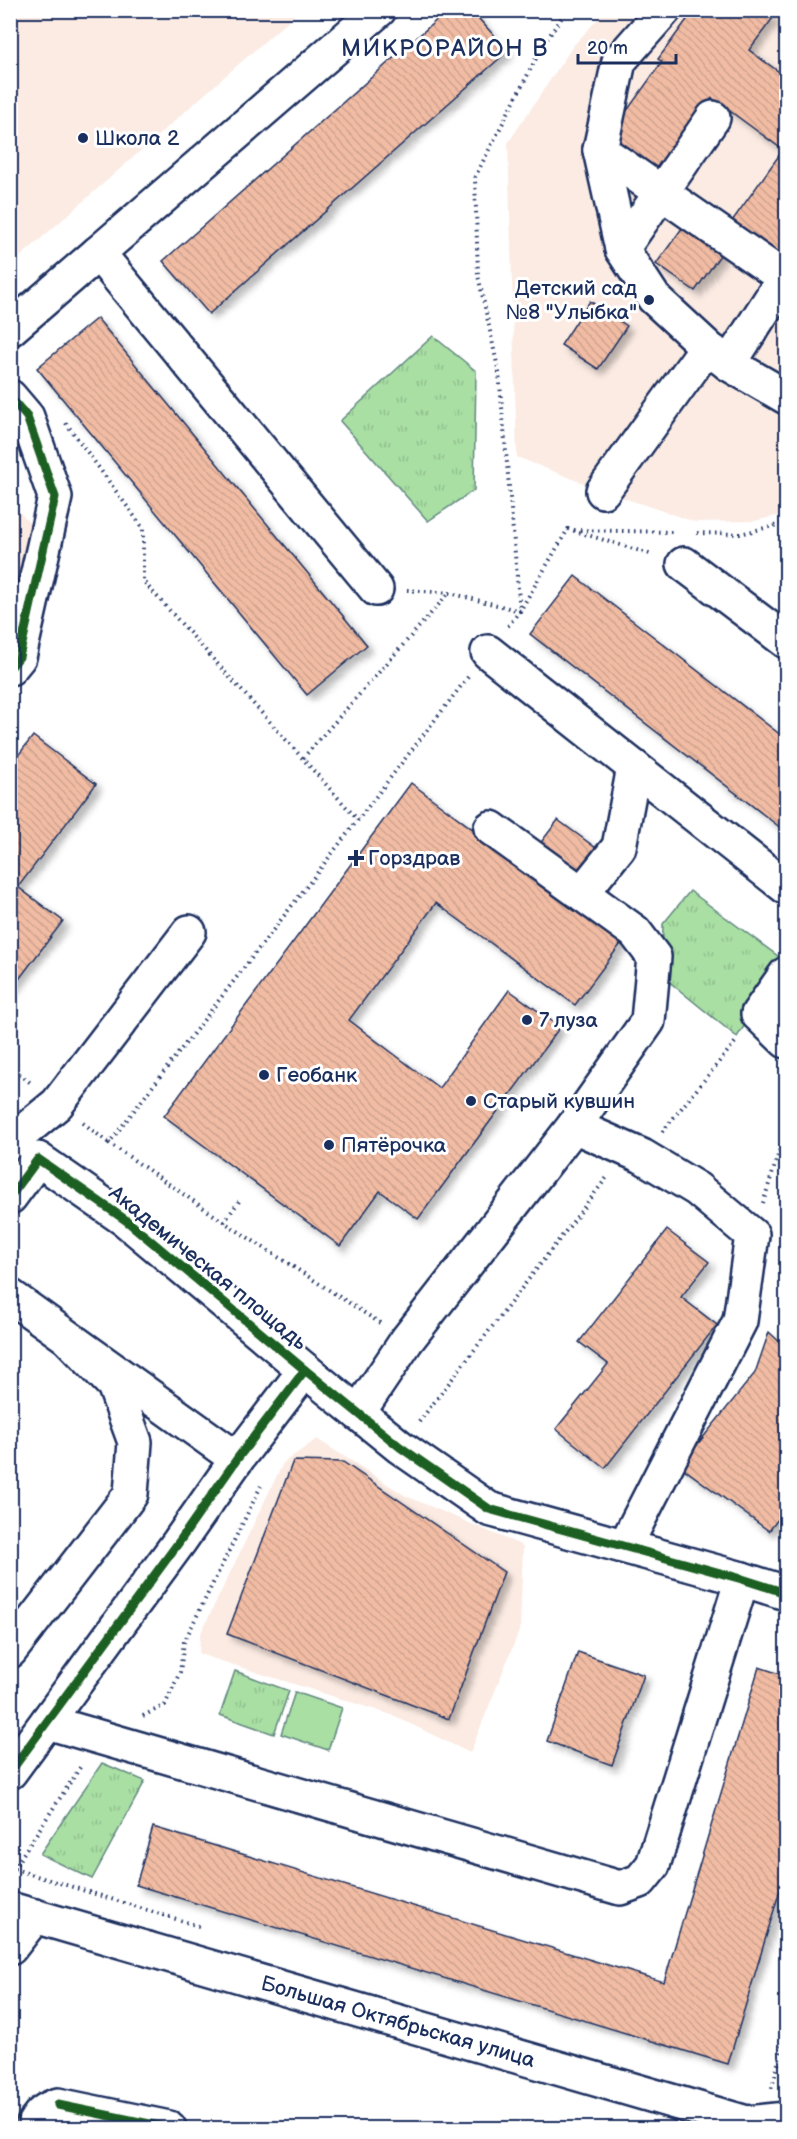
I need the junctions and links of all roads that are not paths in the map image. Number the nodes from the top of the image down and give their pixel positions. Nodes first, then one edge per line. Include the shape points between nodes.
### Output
1 (379, 10) edge
2 (664, 10) edge
3 (713, 118) dead end
4 (600, 150) junction
5 (660, 191) junction
6 (622, 249) junction
7 (98, 253) junction
8 (786, 278) edge
9 (10, 329) edge
10 (718, 355) junction
11 (10, 397) edge
12 (786, 397) edge
13 (603, 491) dead end
14 (684, 564) road end
15 (376, 589) road end
16 (786, 641) edge
17 (488, 652) road end
18 (10, 668) edge
19 (634, 767) junction
20 (491, 828) dead end
21 (786, 887) edge
22 (582, 893) junction
23 (189, 932) dead end
24 (786, 974) edge
25 (786, 1041) edge
26 (574, 1126) junction
27 (20, 1147) edge
28 (10, 1197) edge
29 (10, 1296) edge
30 (70, 1340) junction
31 (305, 1370) junction
32 (358, 1413) junction
33 (237, 1459) junction
34 (625, 1546) junction
35 (742, 1579) junction
36 (786, 1593) edge
37 (10, 1651) edge
38 (47, 1722) junction
39 (10, 1772) edge
40 (23, 1912) edge
41 (10, 1948) edge
42 (786, 2119) edge
43 (33, 2128) edge
44 (169, 2128) edge

1 - 7 street
2 - 4 street via 619,61
3 - 5 street
4 - 5 street
4 - 6 street
5 - 6 street
5 - 8 street
6 - 10 street via 654,298
7 - 9 street
7 - 15 street
8 - 10 street
10 - 12 street
10 - 13 street
11 - 18 street via 27,417 55,497 19,657
14 - 16 street
17 - 19 street
19 - 21 street
19 - 22 street via 619,847
20 - 22 street
22 - 26 street via 635,932 654,957 648,1022
23 - 27 street
24 - 25 street via 758,1014
26 - 32 street via 407,1340
26 - 34 street via 642,1156 697,1189 752,1235 740,1322
27 - 28 street
27 - 31 street, Академическая площадь via 128,1221
29 - 30 street
30 - 33 street
30 - 37 street via 114,1385 135,1442 131,1494
31 - 32 street, Академическая площадь
31 - 33 street
32 - 34 street, Академическая площадь via 489,1509
33 - 38 street
34 - 35 street, Академическая площадь
35 - 36 street, Академическая площадь
35 - 38 street via 653,1865 640,1881 620,1888
38 - 39 street
40 - 41 street
40 - 42 street, Большая Октябрьская улица via 747,2123
43 - 44 street via 45,2109 58,2105

